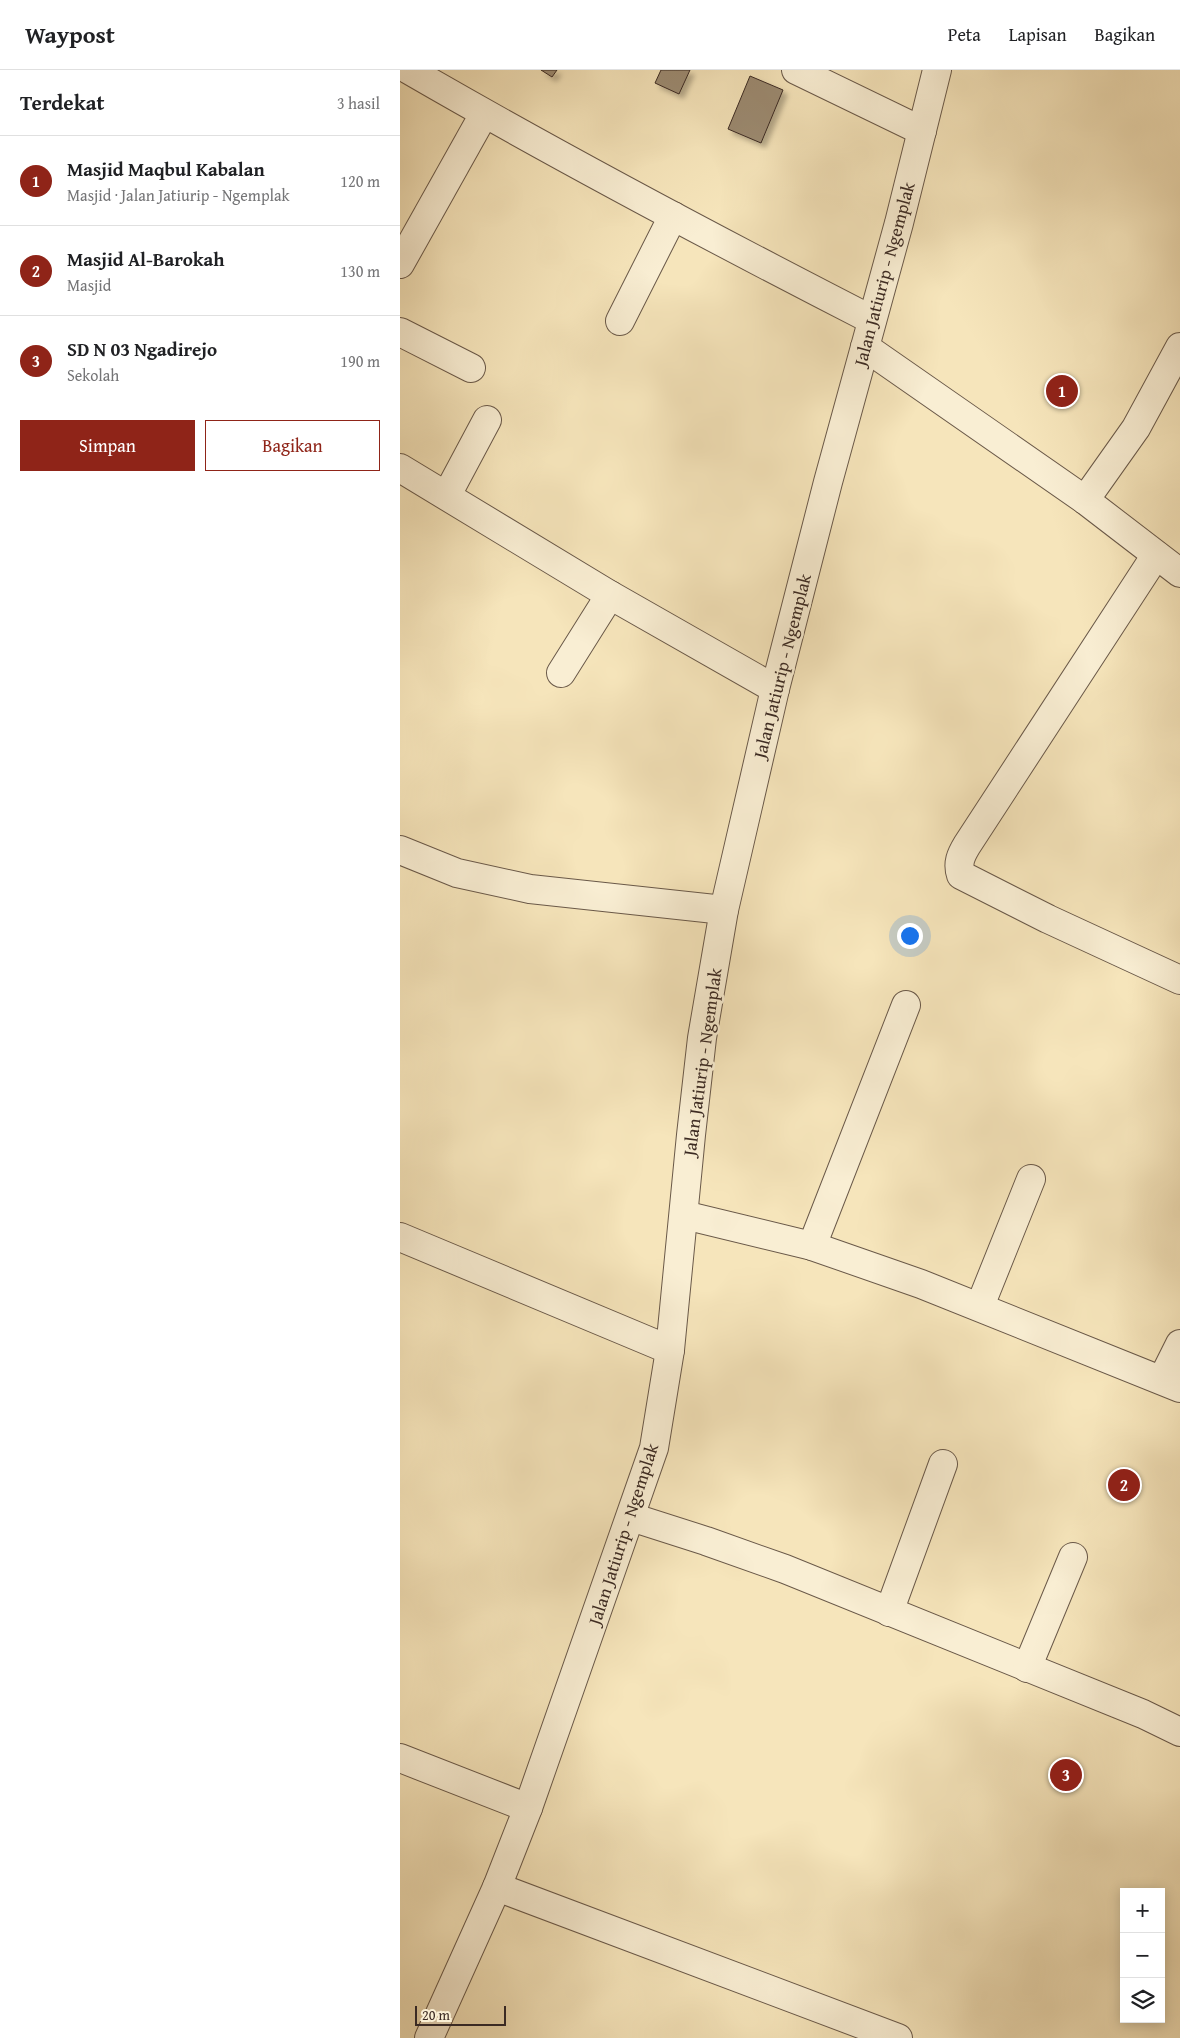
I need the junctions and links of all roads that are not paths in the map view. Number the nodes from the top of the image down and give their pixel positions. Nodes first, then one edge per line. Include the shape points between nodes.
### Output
1 (409, 70) edge
2 (796, 70) edge
3 (937, 70) edge
4 (484, 114) junction
5 (922, 131) junction
6 (673, 216) junction
7 (400, 264) edge
8 (872, 320) junction
9 (620, 321) dead end
10 (400, 332) edge
11 (1180, 346) edge
12 (865, 347) junction
13 (471, 368) dead end
14 (487, 420) dead end
15 (400, 468) edge
16 (447, 495) junction
17 (1085, 500) junction
18 (1156, 555) junction
19 (1180, 573) edge
20 (610, 595) junction
21 (561, 674) dead end
22 (775, 689) junction
23 (400, 850) edge
24 (724, 910) junction
25 (1180, 980) edge
26 (906, 1005) dead end
27 (1031, 1179) dead end
28 (684, 1216) junction
29 (400, 1237) edge
30 (812, 1246) junction
31 (980, 1306) junction
32 (1180, 1344) edge
33 (670, 1350) junction
34 (1171, 1384) edge
35 (943, 1464) dead end
36 (631, 1517) junction
37 (1073, 1557) dead end
38 (889, 1612) junction
39 (1027, 1668) junction
40 (1180, 1732) edge
41 (400, 1758) edge
42 (528, 1808) junction
43 (497, 1887) junction
44 (429, 2038) edge
45 (898, 2038) edge

1 - 4 street
2 - 5 street
3 - 5 street, Jalan Jatiurip - Ngemplak
4 - 6 street
4 - 7 street
5 - 8 street, Jalan Jatiurip - Ngemplak
6 - 8 street
6 - 9 street
8 - 12 street, Jalan Jatiurip - Ngemplak
10 - 13 street
11 - 17 street via 1136,428
12 - 17 street
12 - 22 street, Jalan Jatiurip - Ngemplak
14 - 16 street
15 - 16 street
16 - 20 street
17 - 18 street
18 - 19 street
18 - 25 street via 967,845 959,868 961,875
20 - 21 street
20 - 22 street
22 - 24 street, Jalan Jatiurip - Ngemplak
23 - 24 street via 457,873 530,890
24 - 28 street, Jalan Jatiurip - Ngemplak via 702,1038
26 - 30 street
27 - 31 street
28 - 30 street
28 - 33 street, Jalan Jatiurip - Ngemplak
29 - 33 street
30 - 31 street
31 - 34 street
32 - 34 street
33 - 36 street, Jalan Jatiurip - Ngemplak via 654,1448
35 - 38 street
36 - 38 street via 777,1566
36 - 42 street, Jalan Jatiurip - Ngemplak
37 - 39 street
38 - 39 street
39 - 40 street via 1144,1714
41 - 42 street
42 - 43 street, Jalan Jatiurip - Ngemplak
43 - 44 street, Jalan Jatiurip - Ngemplak
43 - 45 street

